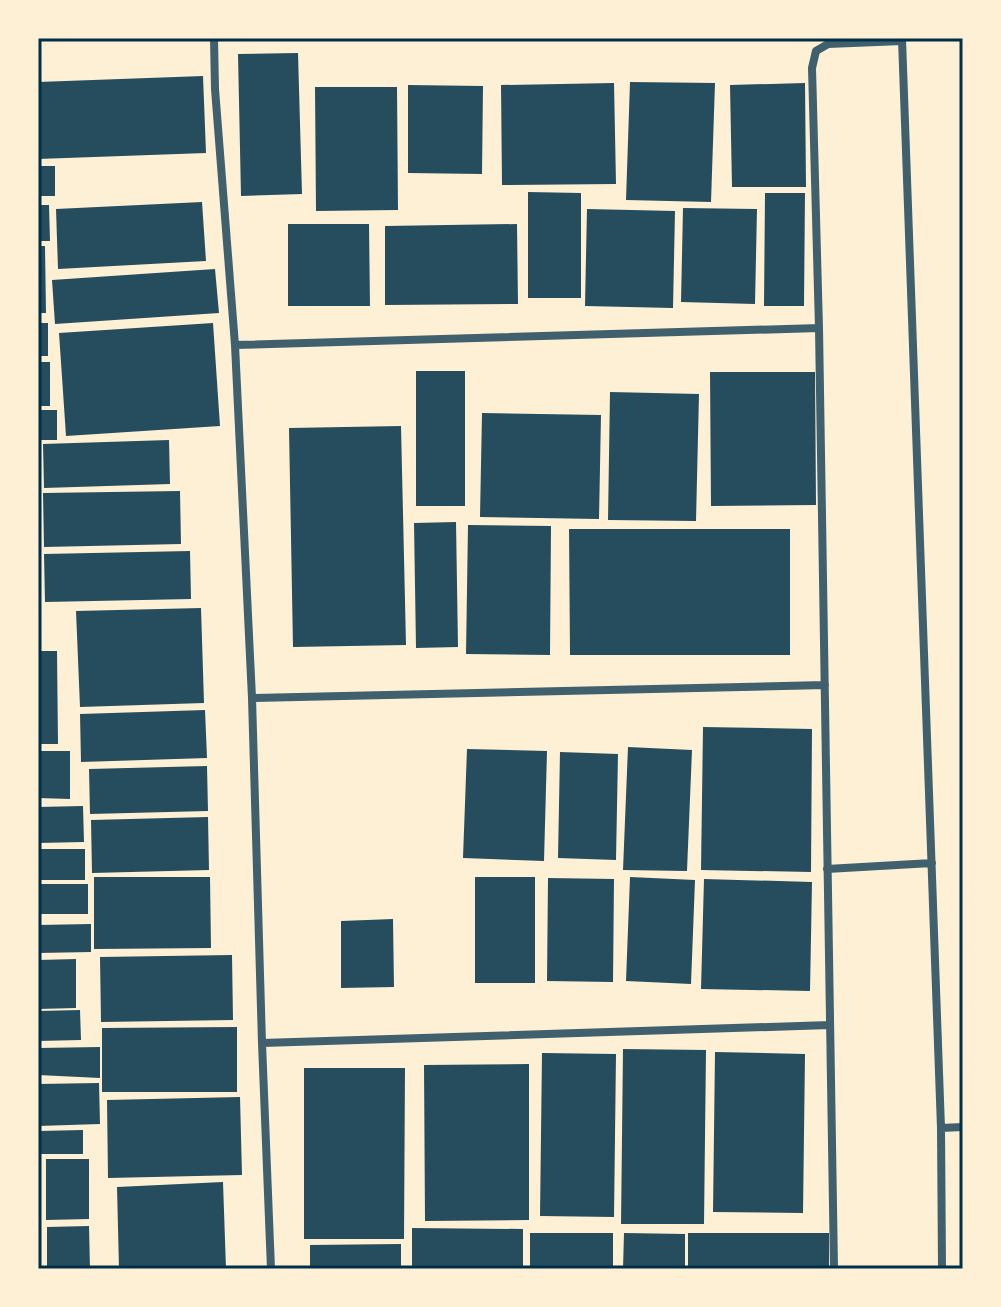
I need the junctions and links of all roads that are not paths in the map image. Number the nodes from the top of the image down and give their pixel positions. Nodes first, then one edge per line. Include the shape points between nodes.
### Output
1 (214, 38) edge
2 (902, 40) edge
3 (819, 328) junction
4 (235, 345) junction
5 (825, 685) junction
6 (252, 698) junction
7 (932, 863) junction
8 (827, 869) junction
9 (830, 1025) junction
10 (262, 1043) junction
11 (963, 1127) edge
12 (941, 1128) junction
13 (271, 1269) edge
14 (834, 1269) edge
15 (942, 1269) edge

1 - 4 street
2 - 3 street via 828,44 816,51 812,68
2 - 7 street
3 - 4 street
3 - 5 street
4 - 6 street
5 - 6 street
5 - 8 street
6 - 10 street
7 - 8 street
7 - 12 street
8 - 9 street
9 - 10 street
9 - 14 street
10 - 13 street
11 - 12 street
12 - 15 street

